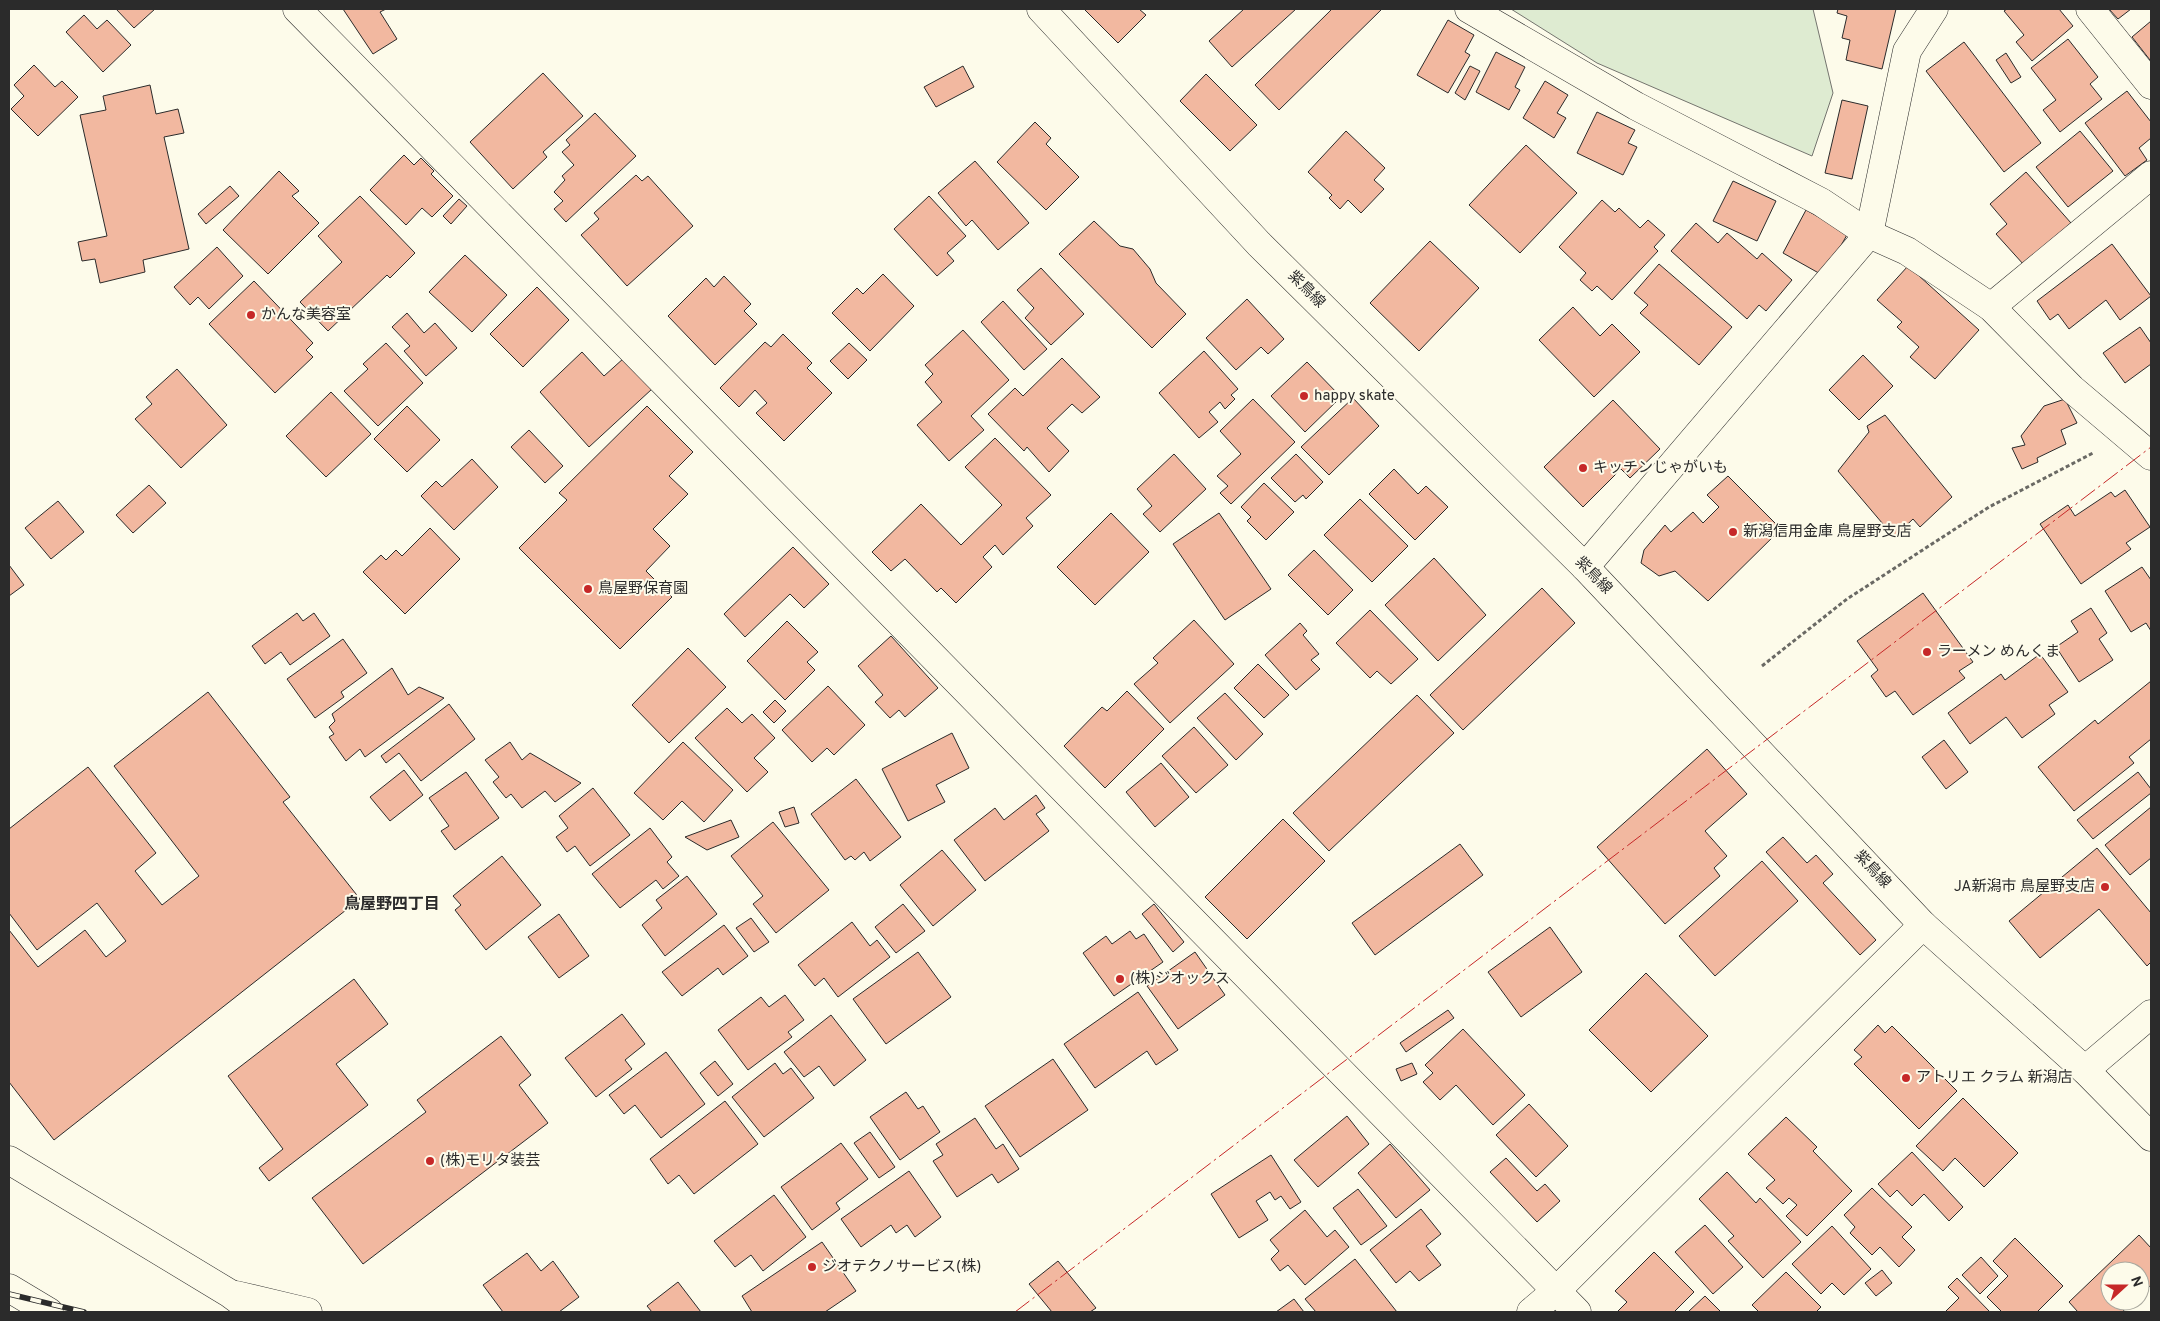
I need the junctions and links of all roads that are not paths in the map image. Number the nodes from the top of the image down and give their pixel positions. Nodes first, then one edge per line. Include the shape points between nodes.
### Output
1 (297, 9) edge
2 (1041, 9) edge
3 (1470, 9) edge
4 (1934, 9) edge
5 (2090, 9) edge
6 (2151, 85) edge
7 (2151, 175) edge
8 (1869, 234) junction
9 (1991, 307) junction
10 (2151, 456) edge
11 (1585, 567) junction
12 (1923, 925) junction
13 (2151, 1014) edge
14 (2085, 1070) junction
15 (2151, 1137) edge
16 (9, 1160) edge
17 (9, 1288) edge
18 (1557, 1290) junction
19 (230, 1293) junction
20 (49, 1312) edge
21 (255, 1312) edge
22 (308, 1312) edge
23 (1531, 1312) edge
24 (1577, 1312) edge

1 - 18 main road
2 - 11 main road, 紫鳥線 via 1259,244
3 - 8 main road via 1636,106 1821,202
4 - 8 main road via 1908,51
5 - 6 main road
7 - 9 main road
8 - 9 main road via 1908,251
8 - 11 main road
9 - 10 main road via 2072,390
11 - 12 main road, 紫鳥線
12 - 14 main road, 紫鳥線
12 - 18 main road
13 - 14 main road
14 - 15 main road, 紫鳥線
16 - 19 main road
17 - 20 main road
18 - 23 main road
18 - 24 main road
19 - 21 main road
19 - 22 main road

